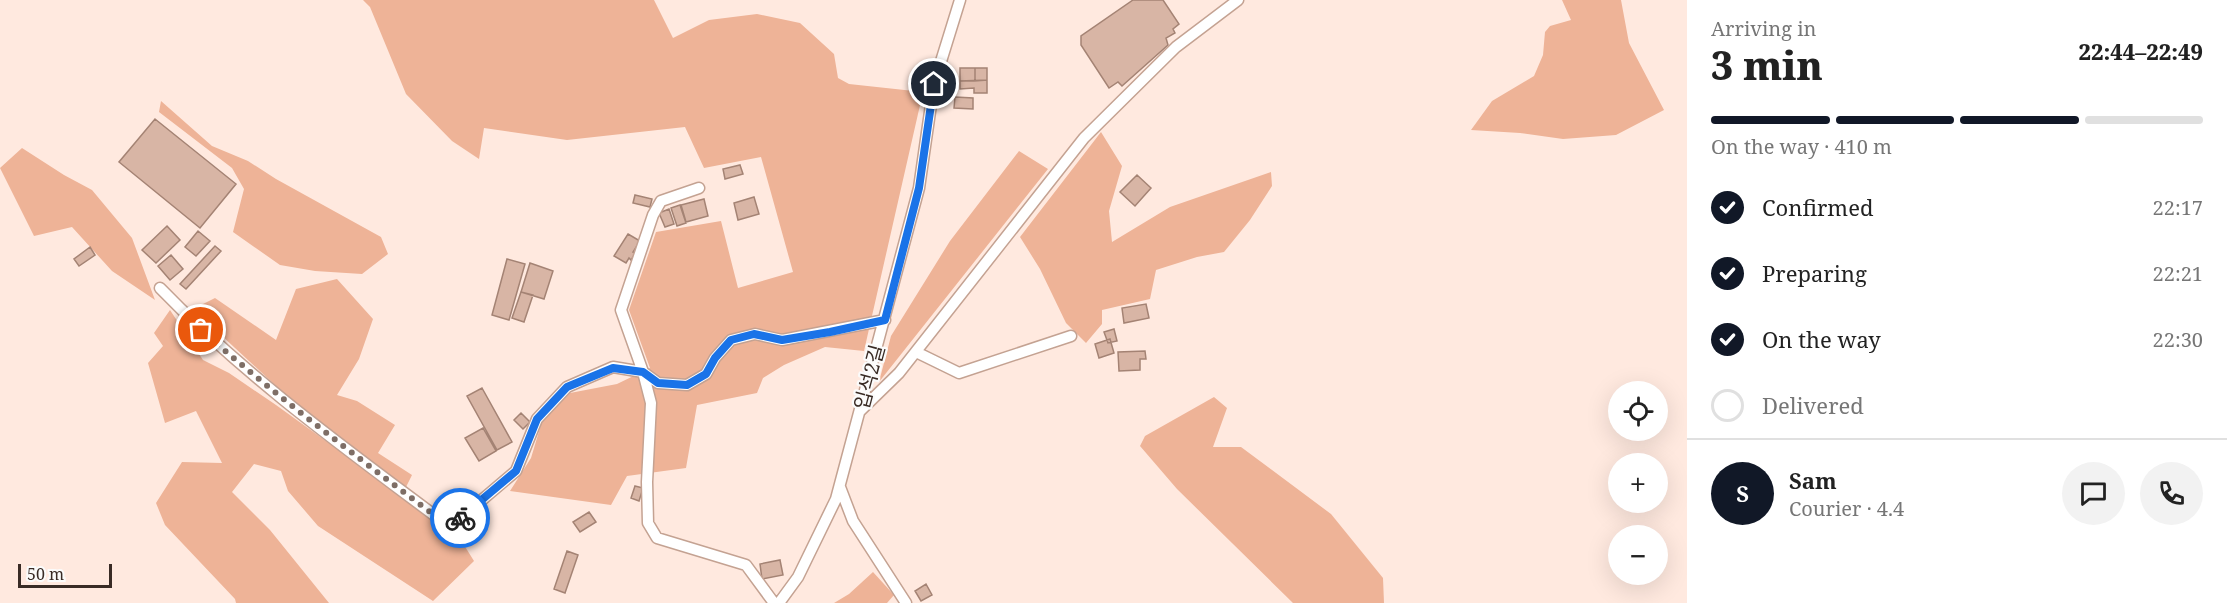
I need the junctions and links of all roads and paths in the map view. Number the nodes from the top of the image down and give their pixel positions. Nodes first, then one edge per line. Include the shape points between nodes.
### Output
1 (960, 0) edge
2 (1238, 0) edge
3 (699, 188) dead end
4 (160, 288) dead end
5 (885, 320) junction
6 (1071, 336) dead end
7 (916, 352) junction
8 (643, 372) junction
9 (860, 411) junction
10 (840, 487) junction
11 (774, 603) edge
12 (779, 603) edge
13 (906, 603) edge

1 - 5 street, 입석2길 via 934,84 919,188
2 - 7 street via 1176,47 1084,138
3 - 8 street via 662,201 653,215 621,310
4 - 8 street via 261,382 450,527 516,471 537,419 567,387 613,368
5 - 8 street via 782,340 754,334 731,340 706,374 687,385 658,383
5 - 9 street, 입석2길
6 - 7 street via 959,373
7 - 9 street
8 - 11 street via 651,403 648,524 657,538 746,565
9 - 10 street, 입석2길
10 - 12 street, 입석2길 via 798,577
10 - 13 street via 853,520

